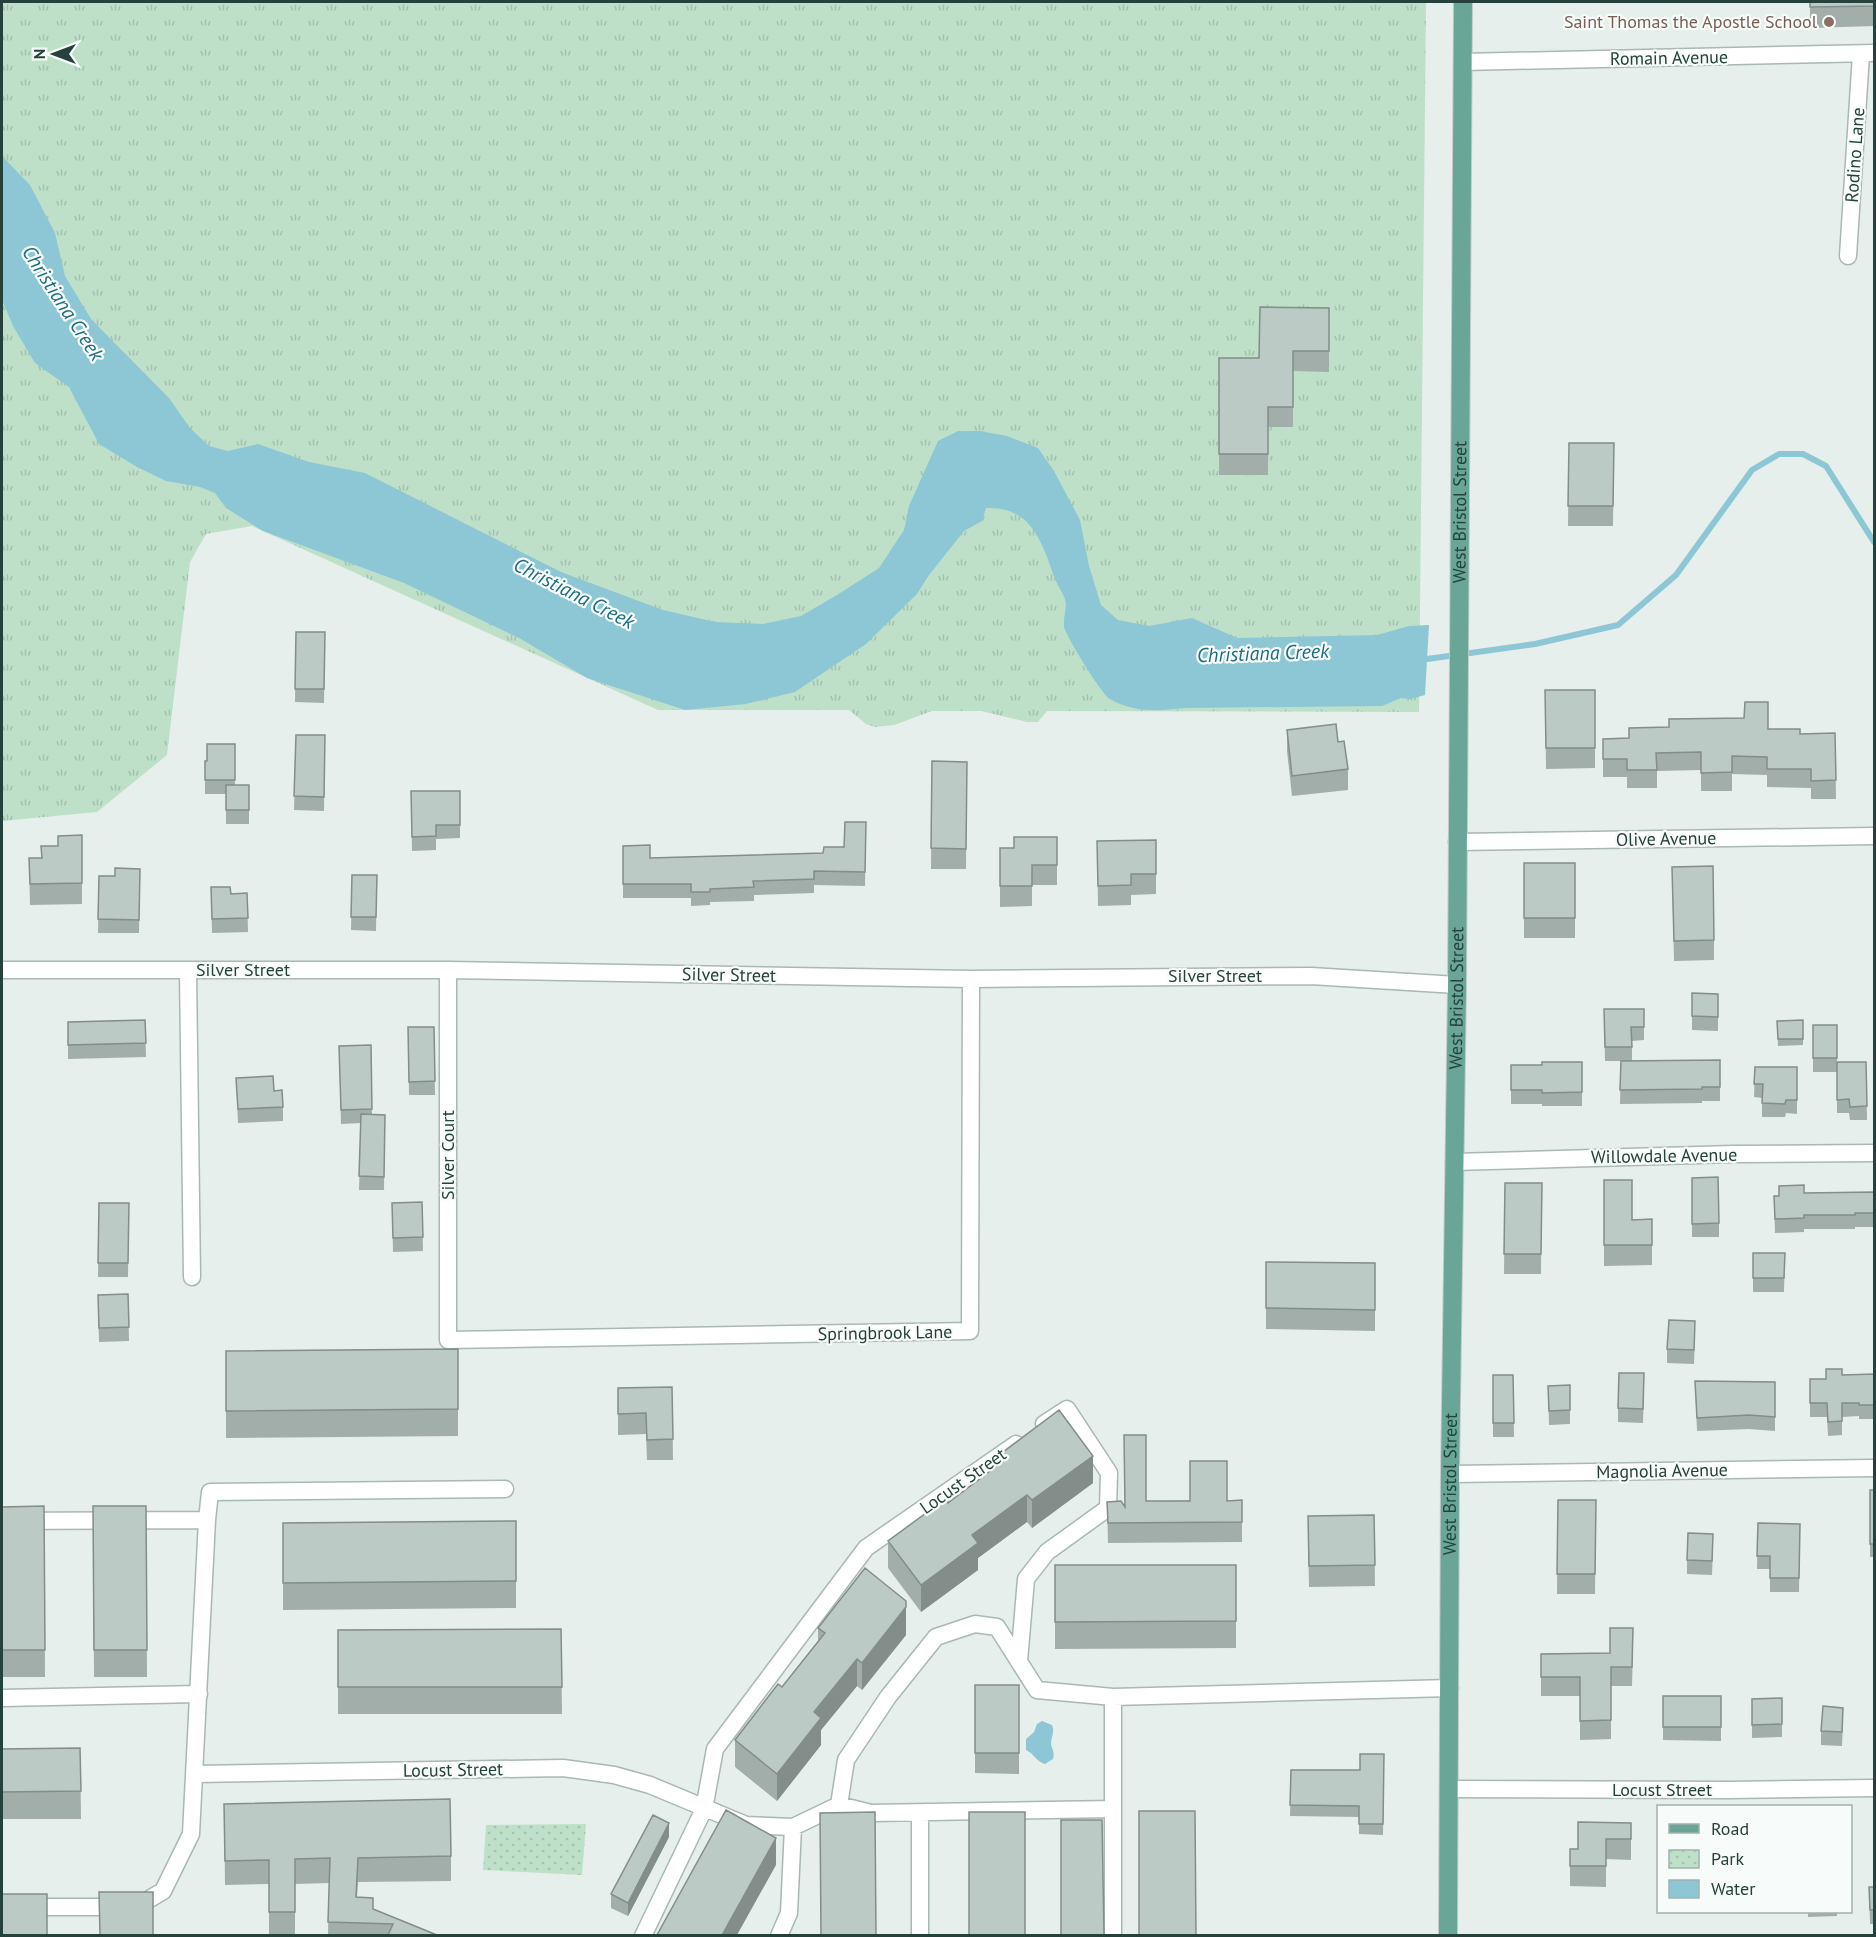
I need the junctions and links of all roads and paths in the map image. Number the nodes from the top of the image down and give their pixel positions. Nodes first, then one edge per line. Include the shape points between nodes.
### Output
1 (1463, 2) edge
2 (1868, 54) edge
3 (1463, 62) junction
4 (1848, 256) dead end
5 (1875, 836) edge
6 (1457, 842) junction
7 (2, 970) edge
8 (448, 970) junction
9 (188, 971) junction
10 (971, 978) junction
11 (1457, 985) junction
12 (1875, 1153) edge
13 (1454, 1162) junction
14 (192, 1277) dead end
15 (448, 1340) joint
16 (1875, 1468) edge
17 (1450, 1474) junction
18 (505, 1489) dead end
19 (207, 1520) junction
20 (2, 1521) edge
21 (1019, 1661) junction
22 (1450, 1688) junction
23 (199, 1694) junction
24 (1113, 1696) junction
25 (2, 1698) edge
26 (195, 1774) junction
27 (1875, 1788) edge
28 (1449, 1790) junction
29 (839, 1805) junction
30 (704, 1809) junction
31 (1113, 1809) junction
32 (920, 1813) junction
33 (794, 1827) junction
34 (2, 1907) edge
35 (643, 1935) edge
36 (779, 1935) edge
37 (920, 1935) edge
38 (1113, 1935) edge
39 (1448, 1935) edge

1 - 3 main road, West Bristol Street
2 - 3 street, Romain Avenue
2 - 4 street, Rodino Lane
3 - 6 main road, West Bristol Street
5 - 6 street, Olive Avenue
6 - 11 main road, West Bristol Street
7 - 9 street, Silver Street
8 - 9 street, Silver Street
8 - 10 street, Silver Street
8 - 15 street, Silver Court
9 - 14 street
10 - 11 street, Silver Street via 1311,976
10 - 15 street, Springbrook Lane via 970,1331
11 - 13 main road, West Bristol Street
12 - 13 street, Willowdale Avenue
13 - 17 main road, West Bristol Street
16 - 17 street, Magnolia Avenue
17 - 22 main road, West Bristol Street
18 - 19 street via 210,1492
19 - 20 street
19 - 23 street
21 - 24 street via 1037,1690
21 - 29 street via 997,1627 975,1624 936,1637 888,1696 846,1760
21 - 30 street, Locust Street via 1026,1579 1047,1552 1108,1508 1109,1473 1067,1409 866,1548 715,1749
22 - 24 street
22 - 28 main road, West Bristol Street
23 - 25 street
23 - 26 street
24 - 31 street
26 - 30 street, Locust Street via 563,1768 650,1785
26 - 34 street via 191,1834 163,1891 136,1906
27 - 28 street, Locust Street
28 - 39 main road, West Bristol Street
29 - 32 street via 871,1813
29 - 33 street, Locust Street
30 - 33 street, Locust Street via 746,1825
30 - 35 street, Locust Street
31 - 32 street
31 - 38 street
32 - 37 street
33 - 36 street via 789,1912

